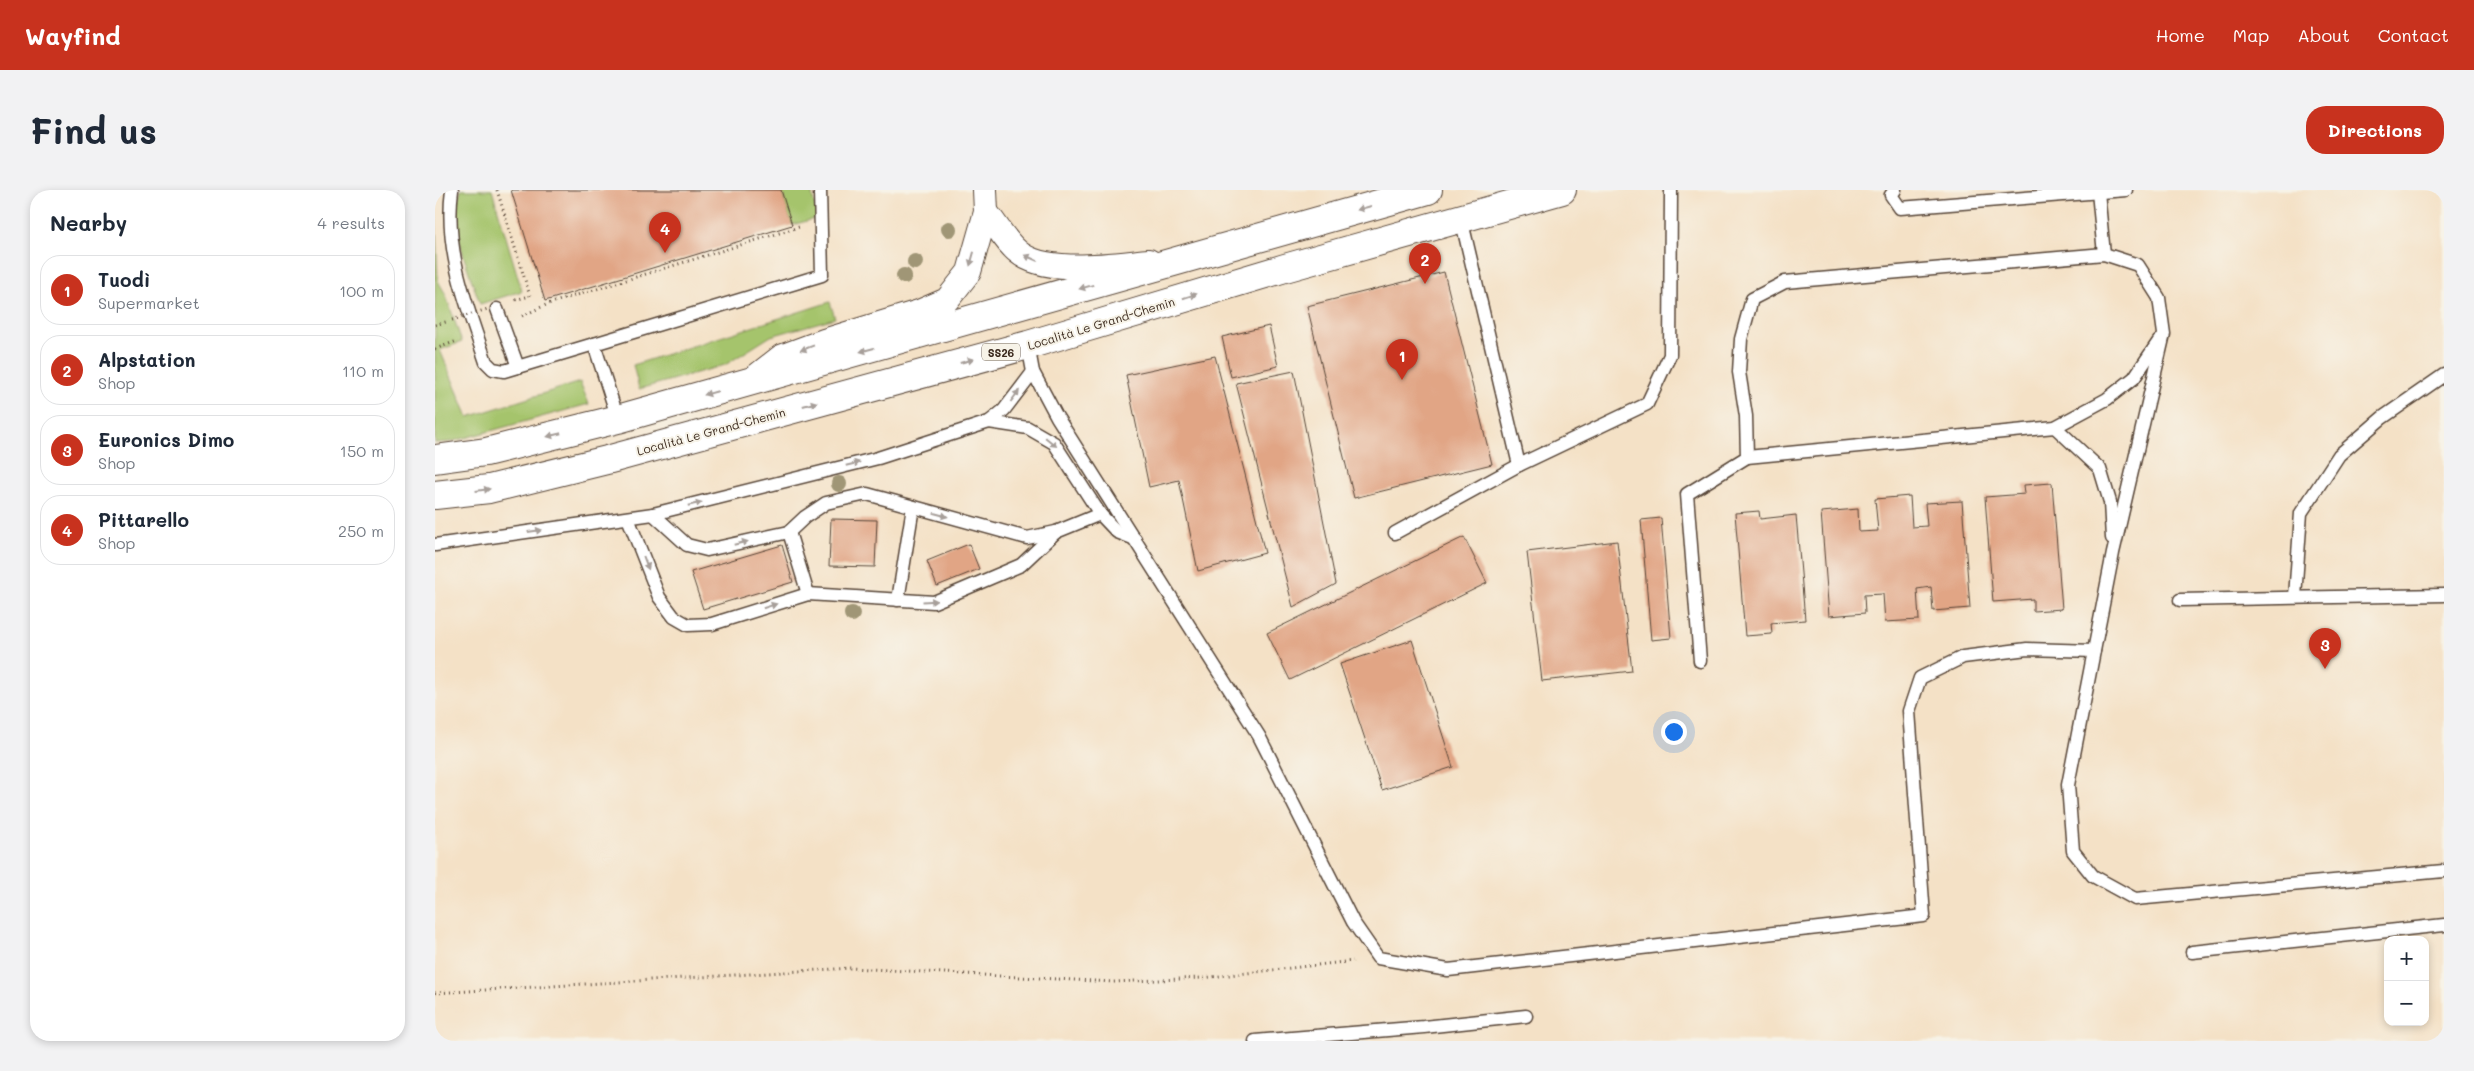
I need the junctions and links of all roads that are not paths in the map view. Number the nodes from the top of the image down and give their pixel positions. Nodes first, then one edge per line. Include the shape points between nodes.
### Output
1 (451, 190) edge
2 (820, 190) edge
3 (1428, 190) edge
4 (1562, 190) edge
5 (1671, 190) edge
6 (1895, 190) edge
7 (2126, 190) edge
8 (2098, 192) junction
9 (985, 201) edge
10 (1461, 218) junction
11 (2104, 254) junction
12 (1183, 258) junction
13 (498, 306) road end
14 (2164, 334) junction
15 (594, 344) junction
16 (1028, 345) junction
17 (518, 367) junction
18 (1033, 372) junction
19 (2444, 375) edge
20 (748, 382) junction
21 (618, 419) junction
22 (989, 422) junction
23 (2055, 427) junction
24 (1747, 457) junction
25 (435, 459) edge
26 (1519, 465) junction
27 (435, 495) edge
28 (913, 507) junction
29 (653, 514) junction
30 (1100, 514) junction
31 (628, 518) junction
32 (789, 532) junction
33 (1056, 532) junction
34 (1395, 533) dead end
35 (1135, 539) junction
36 (435, 545) edge
37 (2113, 553) junction
38 (808, 594) junction
39 (2444, 595) edge
40 (2295, 597) junction
41 (898, 600) junction
42 (2180, 600) dead end
43 (2094, 651) junction
44 (1700, 661) dead end
45 (2444, 871) edge
46 (2444, 925) edge
47 (2192, 952) dead end
48 (1526, 1016) dead end
49 (1255, 1041) edge

1 - 17 lane via 449,213 460,284 486,362 493,369 504,371
2 - 15 lane via 823,275
3 -> 12 main road
4 - 10 main road, Località Le Grand-Chemin / SS26
5 - 26 lane via 1670,355 1647,404
6 - 8 lane via 1891,196 1900,208
7 - 8 lane
8 - 11 lane
12 -> 9 street via 1071,267 1043,263 1018,252
9 -> 20 street via 969,272 947,300 781,357
16 -> 10 main road, Località Le Grand-Chemin / SS26
10 - 26 lane
11 - 14 lane via 2138,265 2159,298
11 - 24 lane via 1785,282 1752,299 1741,340 1739,372 1746,416
12 -> 20 main road
13 - 17 lane
14 - 23 lane via 2134,378 2107,399
14 - 37 lane
15 - 17 lane
15 - 21 lane
16 - 18 lane
27 -> 16 main road, Località Le Grand-Chemin / SS26 via 489,489 607,460
22 -> 18 lane via 1004,410
18 - 35 lane via 1057,417
19 - 40 lane via 2382,418 2339,455 2301,513
20 -> 21 main road
21 -> 25 main road via 486,452
29 -> 22 lane via 878,458
22 -> 30 lane via 1028,428 1054,443
23 - 24 lane
23 - 37 lane via 2101,469 2110,502
24 - 44 lane via 1687,494
26 - 34 lane
28 - 32 lane via 867,494 826,503
28 -> 33 lane via 1027,538
28 - 41 lane
29 - 31 lane
29 -> 32 lane via 687,545 707,550
30 - 33 lane
30 - 35 lane via 1117,532
36 -> 31 lane
31 -> 38 lane via 659,597 674,617 688,625 712,624
32 - 38 lane
41 -> 33 lane via 934,602 958,593 1021,565
35 - 43 lane via 1259,736 1353,922 1378,958 1448,970 1924,916 1909,711 1920,678 1963,657 2027,649
37 - 43 lane
38 - 41 lane
39 - 40 lane
40 - 42 lane
43 - 45 lane via 2068,785 2073,851 2093,876 2135,899
46 - 47 lane
48 - 49 lane

